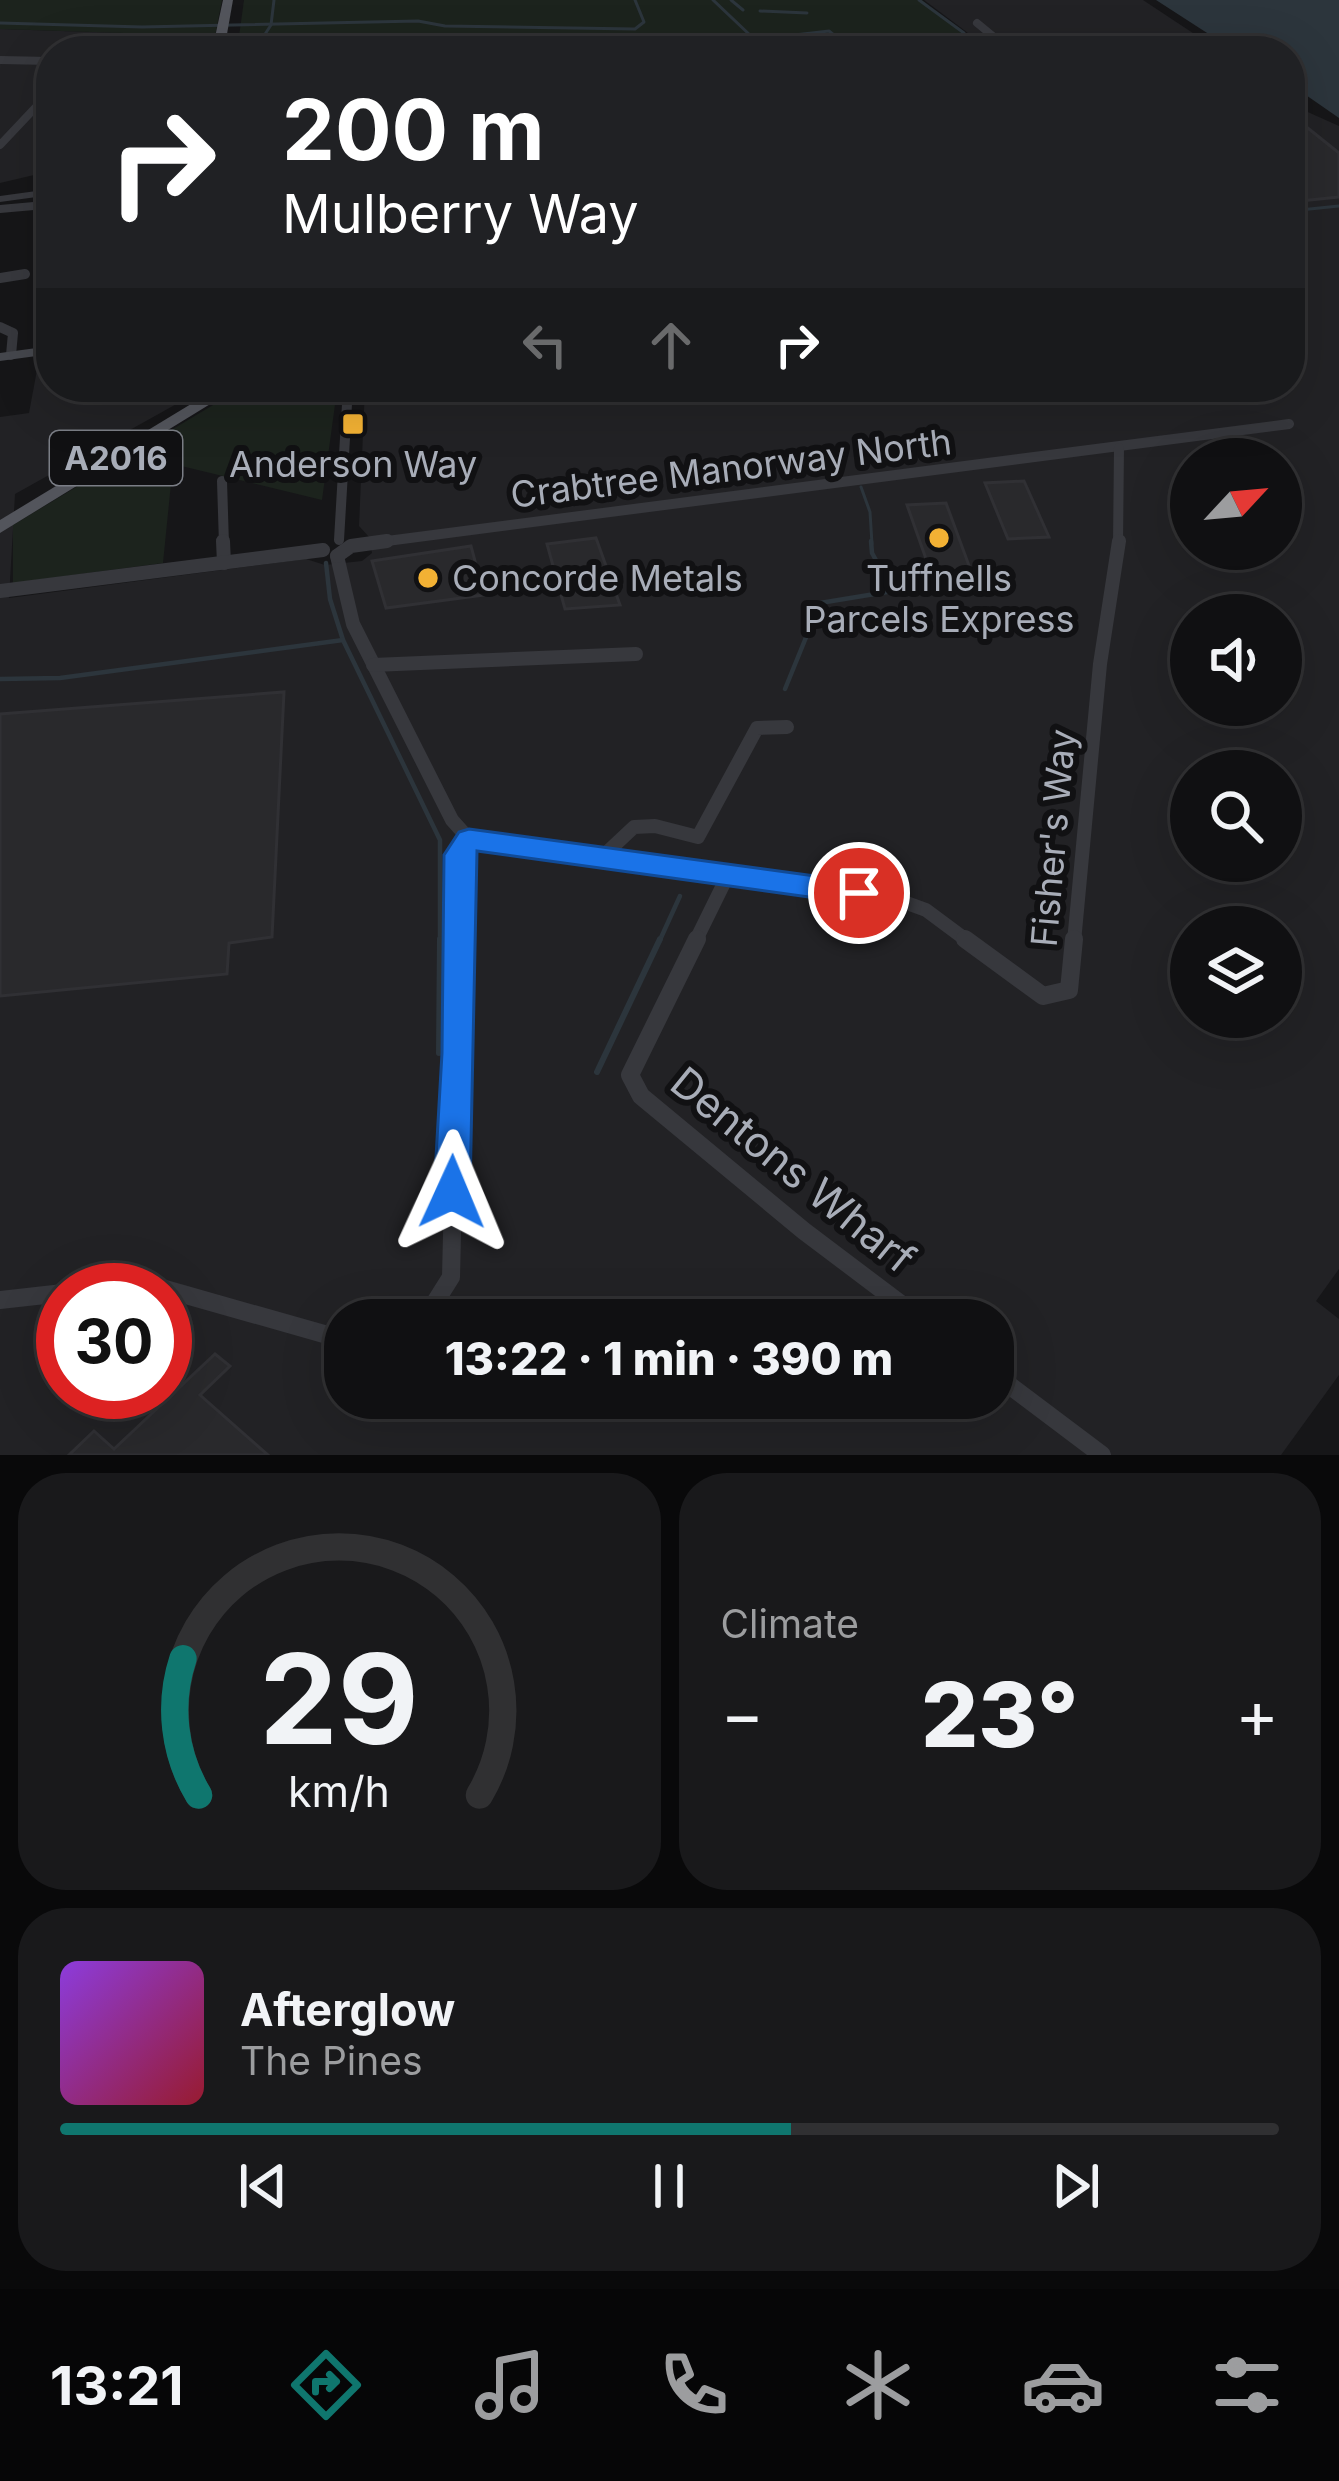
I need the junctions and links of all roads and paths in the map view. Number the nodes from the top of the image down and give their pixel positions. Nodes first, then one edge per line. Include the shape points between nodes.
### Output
1 (228, 0) edge
2 (238, 0) edge
3 (977, 23) dead end
4 (229, 25) junction
5 (224, 36) edge
6 (229, 36) edge
7 (992, 36) edge
8 (0, 60) edge
9 (36, 61) edge
10 (36, 107) edge
11 (0, 145) edge
12 (0, 196) edge
13 (36, 197) edge
14 (36, 200) edge
15 (0, 209) edge
16 (25, 274) dead end
17 (0, 278) edge
18 (0, 327) edge
19 (36, 352) edge
20 (5, 356) edge
21 (190, 402) edge
22 (206, 402) edge
23 (347, 402) edge
24 (1289, 424) dead end
25 (1119, 448) junction
26 (222, 482) dead end
27 (0, 517) edge
28 (0, 528) edge
29 (338, 548) junction
30 (224, 563) junction
31 (0, 591) edge
32 (636, 654) dead end
33 (373, 665) junction
34 (787, 727) dead end
35 (469, 839) junction
36 (602, 856) junction
37 (728, 875) junction
38 (36, 1297) edge
39 (192, 1297) edge
40 (437, 1299) edge
41 (894, 1299) edge
42 (0, 1300) edge
43 (324, 1334) edge
44 (1014, 1389) edge
45 (1102, 1455) edge

1 - 4 main road
2 - 4 main road
3 - 7 street
4 - 5 main road
4 - 6 main road
8 - 9 street
10 - 11 street
12 - 13 street
14 - 15 street
16 - 17 street
18 - 20 street via 13,333
19 - 20 main road
21 - 27 main road, A2016
22 - 28 main road, A2016
23 - 29 street
24 - 25 street, Crabtree Manorway North
25 - 29 street, Crabtree Manorway North
25 - 37 street, Fisher's Way via 1120,525 1069,990 1043,997 914,904
26 - 30 street
29 - 30 street, Crabtree Manorway North
29 - 33 street via 353,624
30 - 31 street, Crabtree Manorway North
32 - 33 street
33 - 35 street
34 - 36 street via 758,728 698,837 642,824 619,832
35 - 36 street
35 - 40 street via 459,855 451,1277
36 - 37 street
37 - 41 street, Dentons Wharf via 630,1075 641,1096
38 - 42 street
39 - 43 street
44 - 45 street

